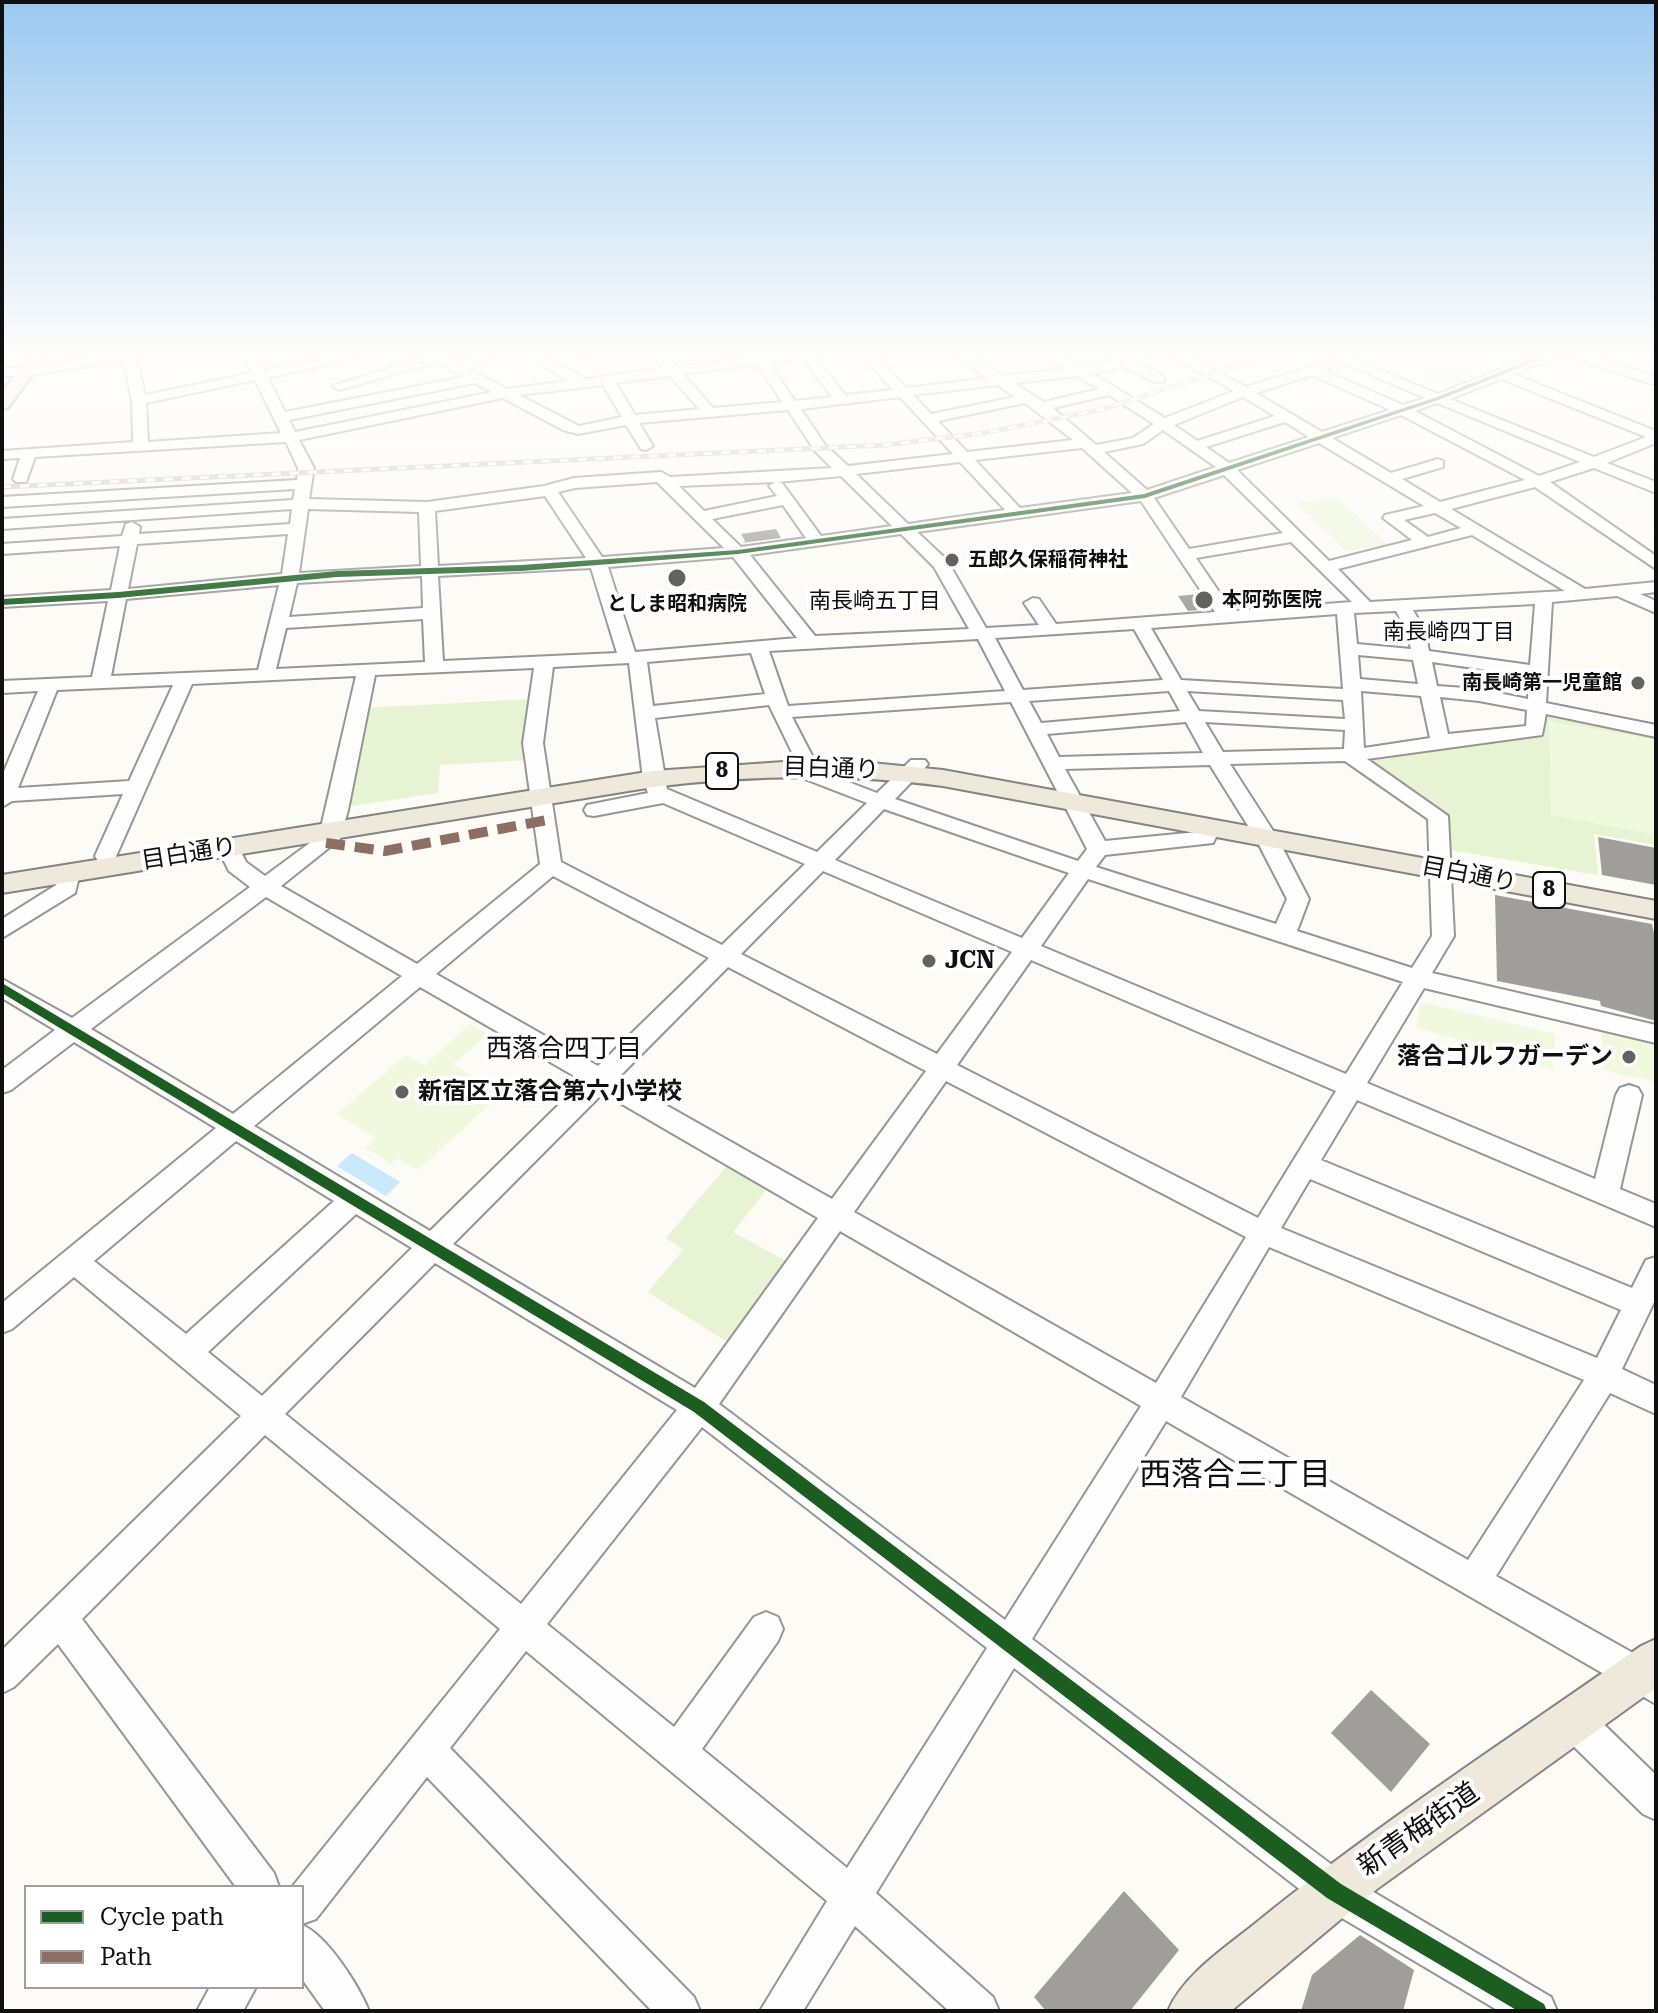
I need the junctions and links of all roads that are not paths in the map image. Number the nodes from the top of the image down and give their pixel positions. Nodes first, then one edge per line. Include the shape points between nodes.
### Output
1 (141, 446) edge
2 (296, 446) edge
3 (819, 446) edge
4 (952, 446) edge
5 (1098, 446) edge
6 (1195, 446) edge
7 (1299, 446) edge
8 (1336, 446) edge
9 (1471, 446) edge
10 (1558, 446) edge
11 (1635, 446) edge
12 (1089, 447) junction
13 (29, 453) junction
14 (2, 455) edge
15 (963, 458) junction
16 (1598, 462) junction
17 (1438, 464) dead end
18 (1228, 470) junction
19 (843, 471) junction
20 (771, 478) junction
21 (1390, 478) junction
22 (663, 479) junction
23 (1536, 480) junction
24 (304, 484) junction
25 (1656, 488) edge
26 (549, 490) junction
27 (13, 493) edge
28 (139, 494) junction
29 (1145, 496) junction
30 (787, 499) junction
31 (301, 504) junction
32 (427, 507) junction
33 (1441, 508) junction
34 (1017, 514) junction
35 (135, 515) junction
36 (702, 516) junction
37 (3, 527) edge
38 (298, 528) junction
39 (907, 529) junction
40 (1477, 529) junction
41 (1296, 536) junction
42 (130, 540) junction
43 (817, 541) junction
44 (1425, 542) junction
45 (2, 549) edge
46 (738, 552) junction
47 (1186, 555) junction
48 (598, 563) junction
49 (1656, 564) edge
50 (1327, 567) junction
51 (430, 571) junction
52 (289, 579) junction
53 (1656, 587) edge
54 (1620, 591) junction
55 (1582, 594) junction
56 (118, 595) junction
57 (1544, 598) junction
58 (2, 602) edge
59 (1033, 603) dead end
60 (1402, 605) junction
61 (1366, 607) junction
62 (1345, 608) junction
63 (1656, 608) edge
64 (431, 613) junction
65 (1227, 617) junction
66 (279, 623) junction
67 (1140, 624) junction
68 (1051, 630) junction
69 (983, 634) junction
70 (810, 642) junction
71 (758, 647) junction
72 (1348, 649) junction
73 (1422, 655) junction
74 (632, 657) junction
75 (544, 662) junction
76 (434, 666) junction
77 (367, 669) junction
78 (1539, 672) junction
79 (266, 674) junction
80 (185, 679) junction
81 (100, 684) junction
82 (1176, 685) junction
83 (49, 686) junction
84 (2, 687) edge
85 (1352, 690) junction
86 (1429, 690) junction
87 (1017, 696) junction
88 (779, 705) junction
89 (1537, 705) junction
90 (645, 713) junction
91 (1193, 716) junction
92 (1355, 725) junction
93 (1035, 729) junction
94 (1656, 731) edge
95 (1440, 741) junction
96 (1352, 755) junction
97 (1217, 760) junction
98 (805, 762) junction
99 (1051, 763) junction
100 (913, 768) junction
101 (657, 781) junction
102 (137, 787) junction
103 (542, 792) junction
104 (3, 797) edge
105 (1072, 797) junction
106 (880, 803) junction
107 (594, 810) dead end
108 (1210, 827) junction
109 (331, 831) junction
110 (1262, 832) junction
111 (228, 847) junction
112 (106, 856) junction
113 (1090, 860) junction
114 (819, 863) junction
115 (1441, 865) junction
116 (551, 866) junction
117 (2, 871) edge
118 (69, 873) junction
119 (2, 884) edge
120 (267, 888) junction
121 (1656, 899) edge
122 (1656, 910) edge
123 (2, 930) edge
124 (1284, 934) junction
125 (1026, 951) junction
126 (726, 956) junction
127 (418, 975) junction
128 (1417, 978) junction
129 (2, 987) edge
130 (73, 1030) junction
131 (1656, 1034) edge
132 (943, 1069) junction
133 (600, 1079) junction
134 (2, 1083) edge
135 (1351, 1087) junction
136 (1629, 1095) dead end
137 (236, 1126) junction
138 (1305, 1165) junction
139 (1605, 1194) junction
140 (355, 1198) junction
141 (838, 1215) junction
142 (1656, 1216) edge
143 (1264, 1234) junction
144 (433, 1246) junction
145 (74, 1261) junction
146 (1656, 1269) edge
147 (1644, 1307) edge
148 (2, 1320) edge
149 (187, 1352) junction
150 (1604, 1375) junction
151 (1162, 1400) junction
152 (1656, 1400) edge
153 (699, 1407) junction
154 (263, 1414) junction
155 (1474, 1580) junction
156 (60, 1618) junction
157 (523, 1627) junction
158 (766, 1629) dead end
159 (1010, 1642) junction
160 (1649, 1674) edge
161 (2, 1675) edge
162 (1574, 1721) junction
163 (426, 1750) junction
164 (677, 1753) junction
165 (1656, 1801) edge
166 (259, 1885) edge
167 (1334, 1891) junction
168 (852, 1897) junction
169 (304, 1902) edge
170 (304, 1948) edge
171 (234, 1989) edge
172 (217, 2011) edge
173 (349, 2011) edge
174 (680, 2011) edge
175 (780, 2011) edge
176 (979, 2011) edge
177 (1193, 2011) edge
178 (1537, 2011) edge

1 - 13 street
2 - 24 street via 306,468
3 - 19 street
4 - 15 street
5 - 12 street
6 - 18 street
7 - 18 street
8 - 21 street
9 - 23 street
10 - 16 street
11 - 16 street
12 - 15 street
12 - 29 street
13 - 14 street
13 - 27 street
15 - 19 street
15 - 34 street
16 - 23 street
16 - 25 street
17 - 21 street
18 - 29 street
18 - 41 street
19 - 20 street
19 - 39 street
20 - 22 street
20 - 30 street
21 - 33 street
22 - 26 street via 574,483
22 - 36 street
23 - 33 street
23 - 49 street
24 - 28 street
24 - 31 street
26 - 32 street
26 - 48 street
27 - 28 street
27 - 37 street
28 - 35 street
29 - 34 street
29 - 47 street
30 - 36 street
30 - 43 street
31 - 32 street
31 - 35 street
31 - 38 street
32 - 51 street
33 - 40 street
33 - 44 street via 1391,518
34 - 39 street
35 - 37 street
35 - 42 street
36 - 46 street
38 - 42 street
38 - 52 street
39 - 43 street
39 - 69 street via 947,573
40 - 44 street
40 - 55 street
41 - 47 street
41 - 50 street
42 - 45 street
42 - 56 street
43 - 46 street
44 - 50 street
46 - 48 street
46 - 70 street
47 - 65 street
48 - 51 street
48 - 74 street
50 - 61 street
51 - 52 street
51 - 64 street
52 - 56 street
52 - 66 street
53 - 54 street
54 - 55 street
54 - 63 street
55 - 57 street
56 - 58 street
56 - 81 street
57 - 60 street
57 - 78 street
59 - 68 street
60 - 61 street
60 - 73 street
61 - 62 street
62 - 65 street
62 - 72 street
64 - 66 street
64 - 76 street
65 - 67 street
66 - 79 street
67 - 68 street
67 - 82 street
68 - 69 street
69 - 70 street
69 - 87 street
70 - 71 street
71 - 74 street
71 - 88 street
72 - 73 street
72 - 85 street
73 - 78 street
73 - 86 street
74 - 75 street
74 - 90 street
75 - 76 street
75 - 103 street via 533,743
76 - 77 street
77 - 79 street
77 - 109 street
78 - 89 street
79 - 80 street
80 - 81 street
80 - 102 street
81 - 83 street
82 - 85 street
82 - 87 street
82 - 91 street
83 - 84 street
83 - 104 street
85 - 86 street
85 - 92 street
86 - 89 street
86 - 95 street
87 - 88 street
87 - 93 street
88 - 90 street
88 - 98 street
89 - 94 street
89 - 95 street via 1535,731
90 - 101 street
91 - 92 street
91 - 93 street
91 - 97 street
92 - 96 street
93 - 99 street
95 - 96 street
96 - 97 street
96 - 115 street via 1438,816
97 - 99 street
97 - 110 street
98 - 100 main road, 目白通り / 8
98 - 101 main road, 目白通り / 8
98 - 106 street via 812,775
99 - 105 street
100 - 105 main road, 目白通り / 8
100 - 106 street
101 - 103 main road, 目白通り / 8
101 - 107 street
101 - 114 street
102 - 104 street
102 - 112 street
103 - 109 main road, 目白通り / 8
103 - 116 street
105 - 108 main road, 目白通り / 8
105 - 110 main road, 目白通り / 8
105 - 113 street
106 - 113 street
106 - 114 street
108 - 110 main road, 目白通り / 8
108 - 113 street via 1205,838
109 - 111 main road, 目白通り / 8
109 - 112 main road, 目白通り / 8
109 - 120 street
110 - 115 main road, 目白通り / 8
110 - 124 street via 1298,899
111 - 118 main road, 目白通り / 8
111 - 120 street via 237,866
112 - 117 main road, 目白通り / 8
113 - 124 street
113 - 125 street
114 - 125 street
114 - 126 street
115 - 121 main road, 目白通り / 8
115 - 122 main road, 目白通り / 8
115 - 128 street via 1443,936
116 - 126 street
116 - 127 street
118 - 119 main road, 目白通り / 8
118 - 123 street via 67,888
120 - 127 street
120 - 130 street
124 - 128 street
125 - 132 street
125 - 135 street
126 - 132 street
126 - 133 street
127 - 133 street
127 - 137 street
128 - 131 street
128 - 135 street
129 - 130 street
130 - 134 street
130 - 137 street
132 - 141 street
132 - 143 street
133 - 141 street
133 - 144 street
135 - 138 street
135 - 139 street
136 - 139 street
137 - 140 street
137 - 145 street
138 - 143 street
138 - 147 street
139 - 142 street
140 - 144 street
140 - 149 street
141 - 151 street
141 - 153 street
143 - 150 street
143 - 151 street
144 - 153 street
144 - 154 street
145 - 148 street
145 - 149 street
146 - 147 street
147 - 150 street
149 - 154 street
150 - 152 street
150 - 155 street
151 - 155 street
151 - 159 street
153 - 157 street
153 - 159 street
154 - 156 street
154 - 157 street
155 - 160 street
156 - 161 street
156 - 166 street
157 - 163 street
157 - 164 street
158 - 164 street
159 - 167 street
159 - 168 street
160 - 162 main road, 新青梅街道
162 - 165 street
162 - 167 main road, 新青梅街道
163 - 169 street
163 - 174 street
164 - 168 street
167 - 177 main road, 新青梅街道 via 1256,1951
167 - 178 street
168 - 175 street
168 - 176 street
170 - 173 street
171 - 172 street

